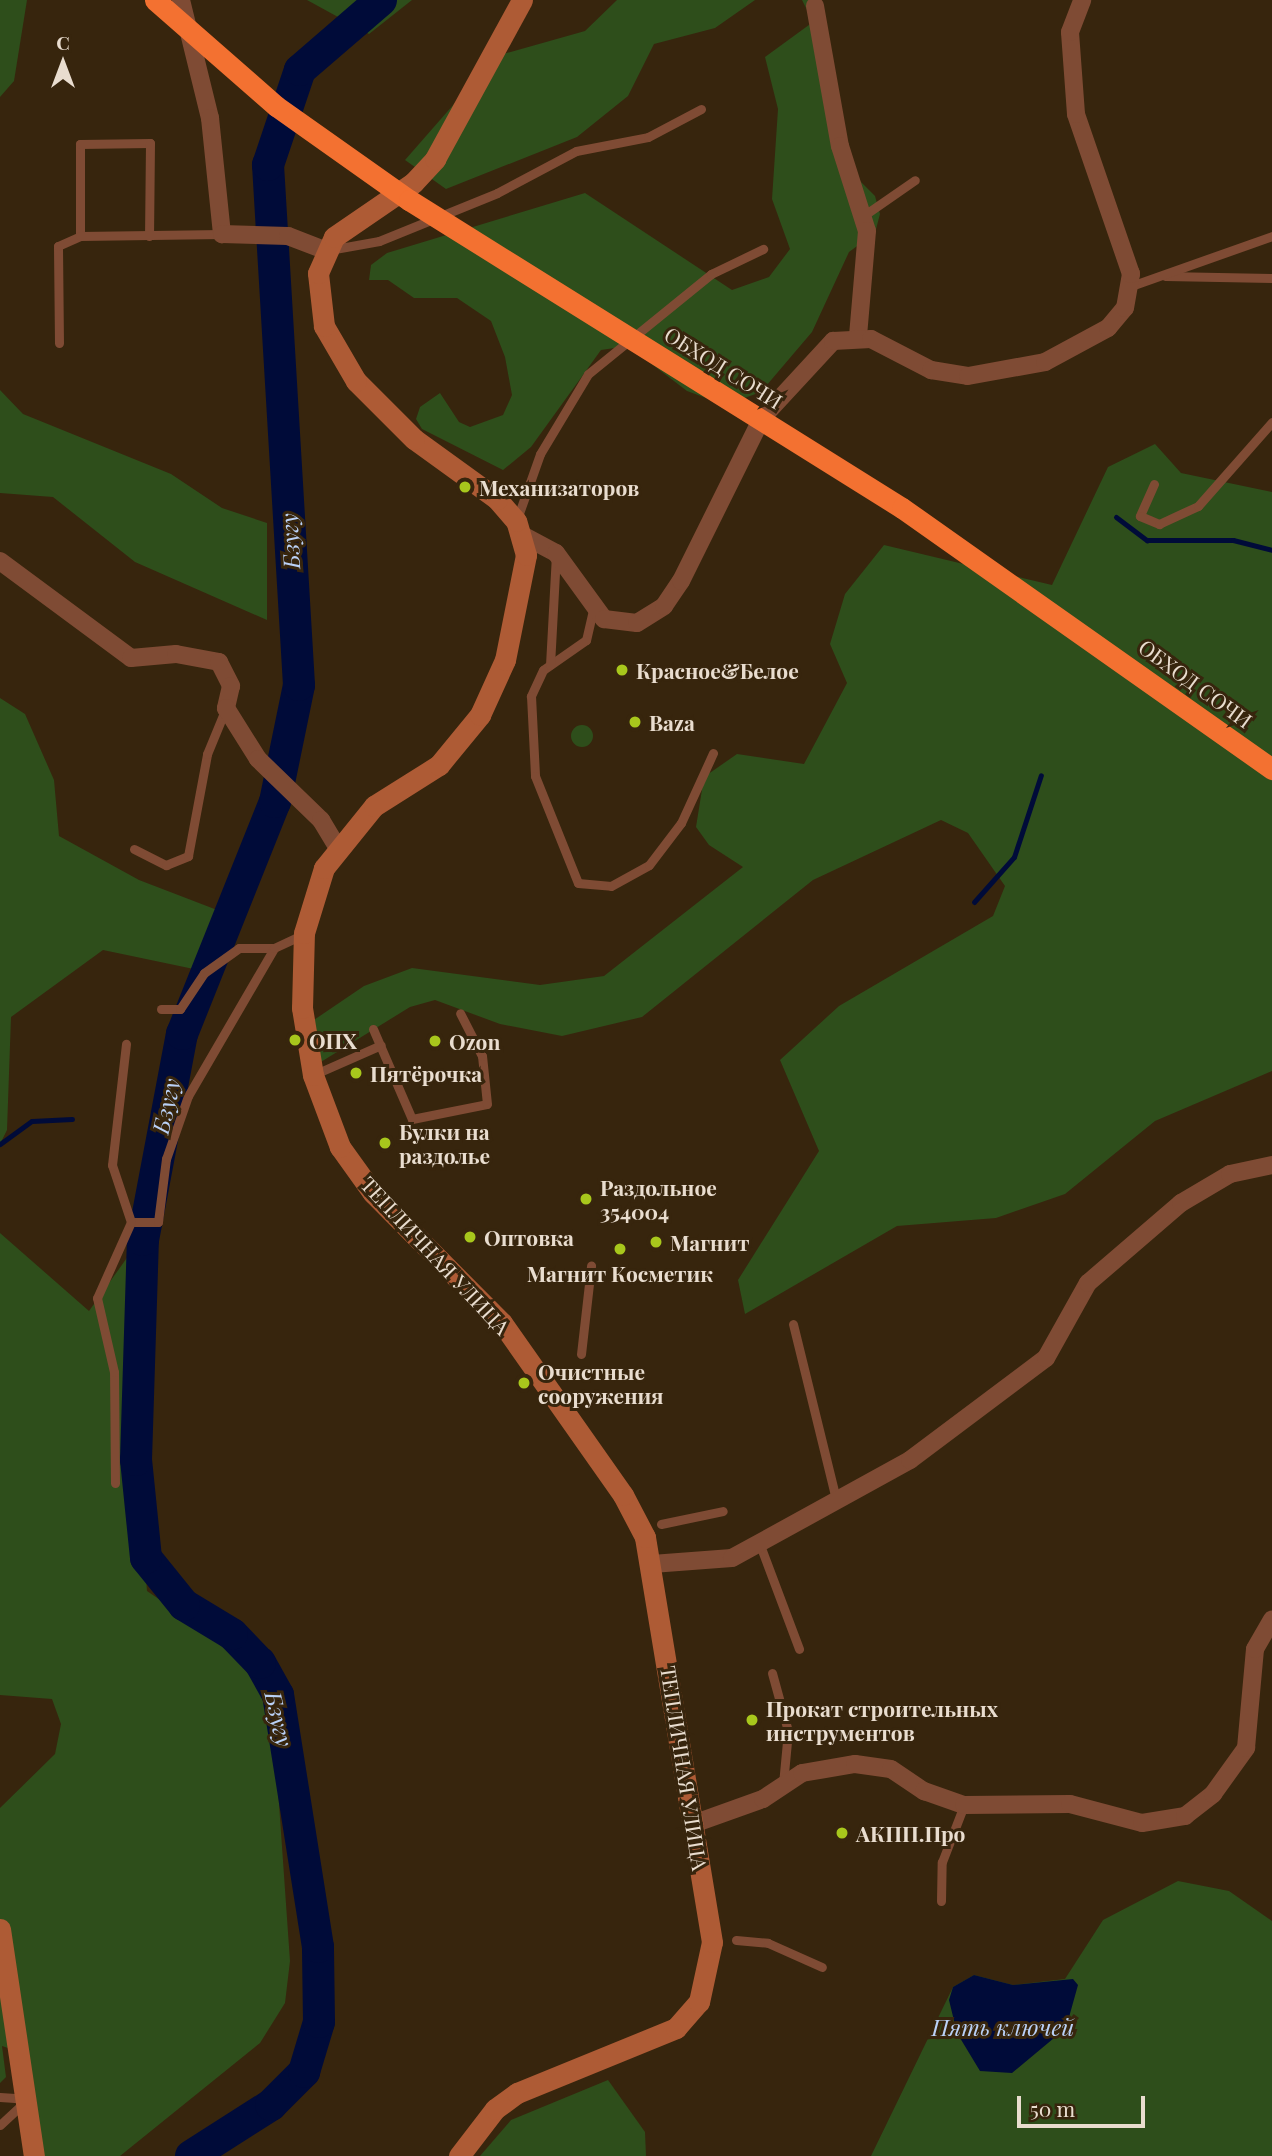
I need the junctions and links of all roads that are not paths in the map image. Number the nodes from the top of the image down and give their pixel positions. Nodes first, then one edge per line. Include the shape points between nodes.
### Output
1 (155, 0) edge
2 (181, 0) edge
3 (522, 0) edge
4 (1082, 0) edge
5 (815, 6) dead end
6 (701, 109) dead end
7 (915, 180) dead end
8 (863, 216) junction
9 (222, 234) junction
10 (80, 236) junction
11 (149, 236) junction
12 (1272, 236) edge
13 (763, 249) dead end
14 (327, 251) junction
15 (1164, 276) junction
16 (1272, 278) edge
17 (1131, 286) junction
18 (858, 337) junction
19 (59, 343) dead end
20 (1272, 422) edge
21 (1154, 484) dead end
22 (520, 529) junction
23 (556, 553) junction
24 (0, 561) edge
25 (593, 610) junction
26 (550, 665) junction
27 (226, 708) junction
28 (713, 753) dead end
29 (1272, 769) edge
30 (336, 845) junction
31 (134, 849) dead end
32 (304, 933) junction
33 (274, 947) junction
34 (161, 1009) dead end
35 (460, 1013) dead end
36 (373, 1029) dead end
37 (126, 1044) dead end
38 (381, 1045) junction
39 (313, 1076) junction
40 (1272, 1165) edge
41 (131, 1222) junction
42 (591, 1266) dead end
43 (793, 1324) dead end
44 (581, 1354) dead end
45 (115, 1483) dead end
46 (836, 1499) junction
47 (723, 1511) dead end
48 (661, 1524) dead end
49 (760, 1545) junction
50 (652, 1564) junction
51 (1272, 1620) edge
52 (799, 1649) dead end
53 (772, 1673) dead end
54 (782, 1786) junction
55 (964, 1805) junction
56 (693, 1824) junction
57 (941, 1901) dead end
58 (0, 1929) edge
59 (736, 1940) dead end
60 (822, 1967) dead end
61 (0, 2097) edge
62 (27, 2099) junction
63 (0, 2125) edge
64 (34, 2156) edge
65 (459, 2156) edge

1 - 29 highway, ОБХОД СОЧИ, bridge via 276,106 409,200 902,508
2 - 9 street via 211,118
3 - 14 street via 435,159 392,199 347,226
4 - 17 street via 1070,32 1076,114 1129,257
5 - 8 street via 840,146
6 - 14 lane via 648,137 576,151 497,193 379,241
7 - 8 lane
8 - 18 street
9 - 11 lane
9 - 14 street via 288,236
10 - 11 lane
10 - 11 lane via 80,144 150,143
10 - 19 lane via 58,246
12 - 15 lane
13 - 22 lane via 711,274 588,374 540,454
14 - 22 street via 318,300 324,326 356,381 378,409 497,499
15 - 16 lane
15 - 17 lane
17 - 18 street via 1125,308 1108,328 1079,348 994,373 950,376 891,345
18 - 25 street via 818,350 762,418 664,606 626,624
20 - 21 lane via 1198,506 1159,524 1140,516
22 - 23 street
22 - 30 street, ТЕПЛИЧНАЯ УЛИЦА via 524,572 505,660 480,715 439,765 373,806
23 - 25 street
23 - 26 lane
24 - 27 street via 131,658 176,653 219,662 231,686
25 - 26 lane via 586,640
26 - 28 lane via 537,676 531,696 535,776 583,887 611,886 649,865 681,823
27 - 30 street via 258,759
27 - 31 lane via 207,754 188,856 166,865
30 - 32 street, ТЕПЛИЧНАЯ УЛИЦА
32 - 33 lane
32 - 39 street, ТЕПЛИЧНАЯ УЛИЦА via 302,1008
33 - 34 lane via 239,947 204,974 180,1009
33 - 41 lane via 188,1096 166,1159 158,1222
35 - 38 lane via 482,1056 487,1104 412,1119
36 - 38 lane
37 - 41 lane via 112,1165
38 - 39 lane
39 - 50 street, ТЕПЛИЧНАЯ УЛИЦА via 341,1147 373,1193 502,1323 623,1495
40 - 46 street via 1230,1174 1181,1203 1088,1283 1051,1350 1013,1388 909,1460
41 - 45 lane via 97,1298 114,1372
42 - 44 lane
43 - 46 lane
46 - 49 street
47 - 48 lane
49 - 50 street via 715,1563
49 - 52 lane
50 - 56 street, ТЕПЛИЧНАЯ УЛИЦА
51 - 55 street via 1255,1649 1246,1748 1213,1794 1185,1816 1142,1824 1070,1804
53 - 54 lane via 789,1731
54 - 55 street via 802,1773 855,1764 891,1769 924,1791
54 - 56 street
55 - 57 lane via 942,1862
56 - 65 street, ТЕПЛИЧНАЯ УЛИЦА via 712,1942 704,1988 689,2017 654,2039 517,2092 495,2109
58 - 62 street
59 - 60 lane via 768,1943
61 - 62 lane
62 - 63 lane
62 - 64 street

